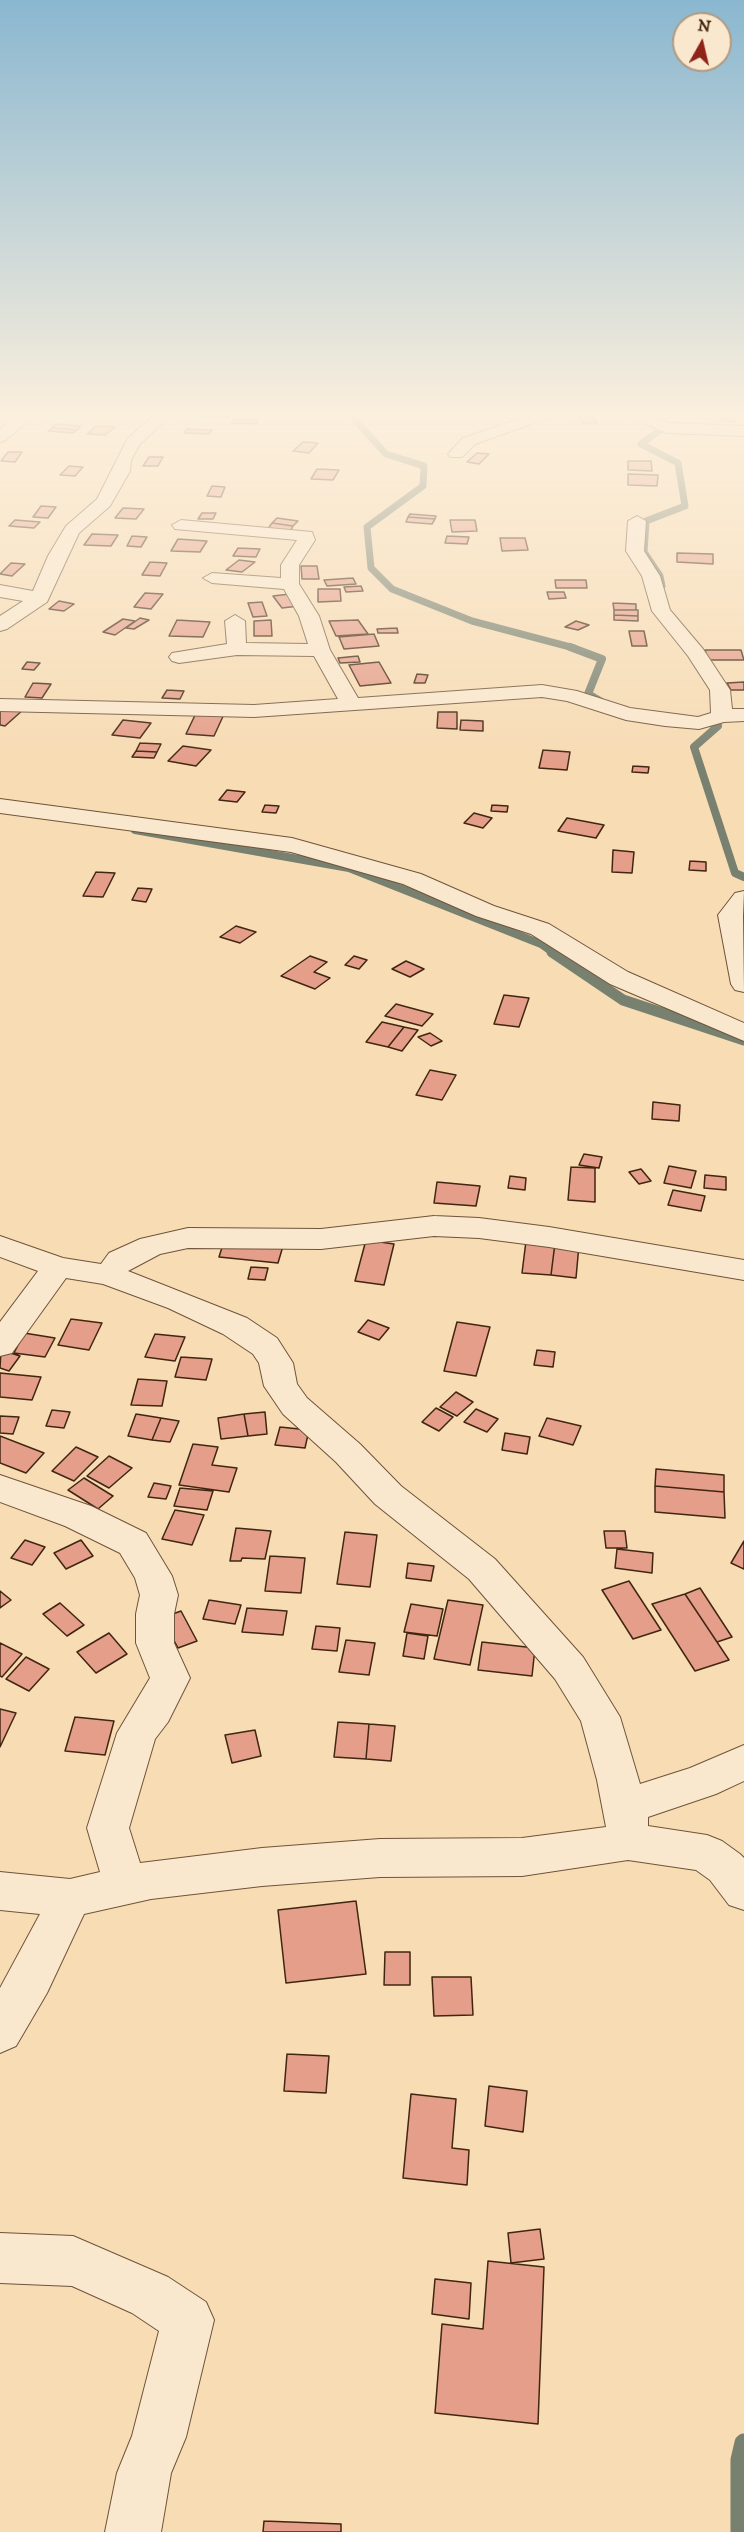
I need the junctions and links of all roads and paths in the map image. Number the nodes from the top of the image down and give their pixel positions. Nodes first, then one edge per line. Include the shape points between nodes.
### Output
1 (71, 531) edge
2 (251, 531) edge
3 (636, 531) edge
4 (212, 578) dead end
5 (290, 584) junction
6 (0, 591) edge
7 (40, 598) junction
8 (235, 621) dead end
9 (0, 625) edge
10 (237, 649) junction
11 (320, 650) junction
12 (179, 657) dead end
13 (351, 704) junction
14 (0, 705) edge
15 (744, 714) edge
16 (722, 716) junction
17 (0, 806) edge
18 (744, 898) edge
19 (744, 984) edge
20 (744, 1033) edge
21 (0, 1246) edge
22 (58, 1267) junction
23 (744, 1270) edge
24 (110, 1275) junction
25 (0, 1345) edge
26 (0, 1488) edge
27 (744, 1762) edge
28 (626, 1824) junction
29 (125, 1885) junction
30 (0, 1891) edge
31 (744, 1891) edge
32 (70, 1898) junction
33 (0, 2031) edge
34 (0, 2258) edge
35 (133, 2532) edge

1 - 7 street
2 - 5 street via 306,536 290,565
3 - 16 street via 635,551 651,576 661,610 720,690
4 - 5 street
5 - 11 street via 309,616
6 - 7 street
7 - 9 street
8 - 10 street
10 - 11 street
10 - 12 street
11 - 13 street
13 - 14 street via 254,711
13 - 16 street via 542,691 570,695 626,714 665,720 699,723
15 - 16 street
17 - 20 street via 292,844 380,869 540,929 619,978
18 - 19 street via 730,915
21 - 22 street
22 - 24 street
22 - 25 street
23 - 24 street via 560,1239 434,1226 321,1239 188,1238 151,1246 120,1260
24 - 28 street via 235,1326 265,1346 276,1363 281,1386 295,1406 388,1495 482,1569 569,1668 600,1718
26 - 29 street via 78,1516 133,1543 153,1576 159,1595 155,1643 170,1678 154,1710 136,1733 108,1828
27 - 28 street
28 - 29 street via 522,1857 380,1858
28 - 31 street via 668,1846 707,1854 725,1867
29 - 32 street
30 - 32 street
32 - 33 street
34 - 35 street via 73,2261 150,2295 188,2320 159,2437 144,2473

